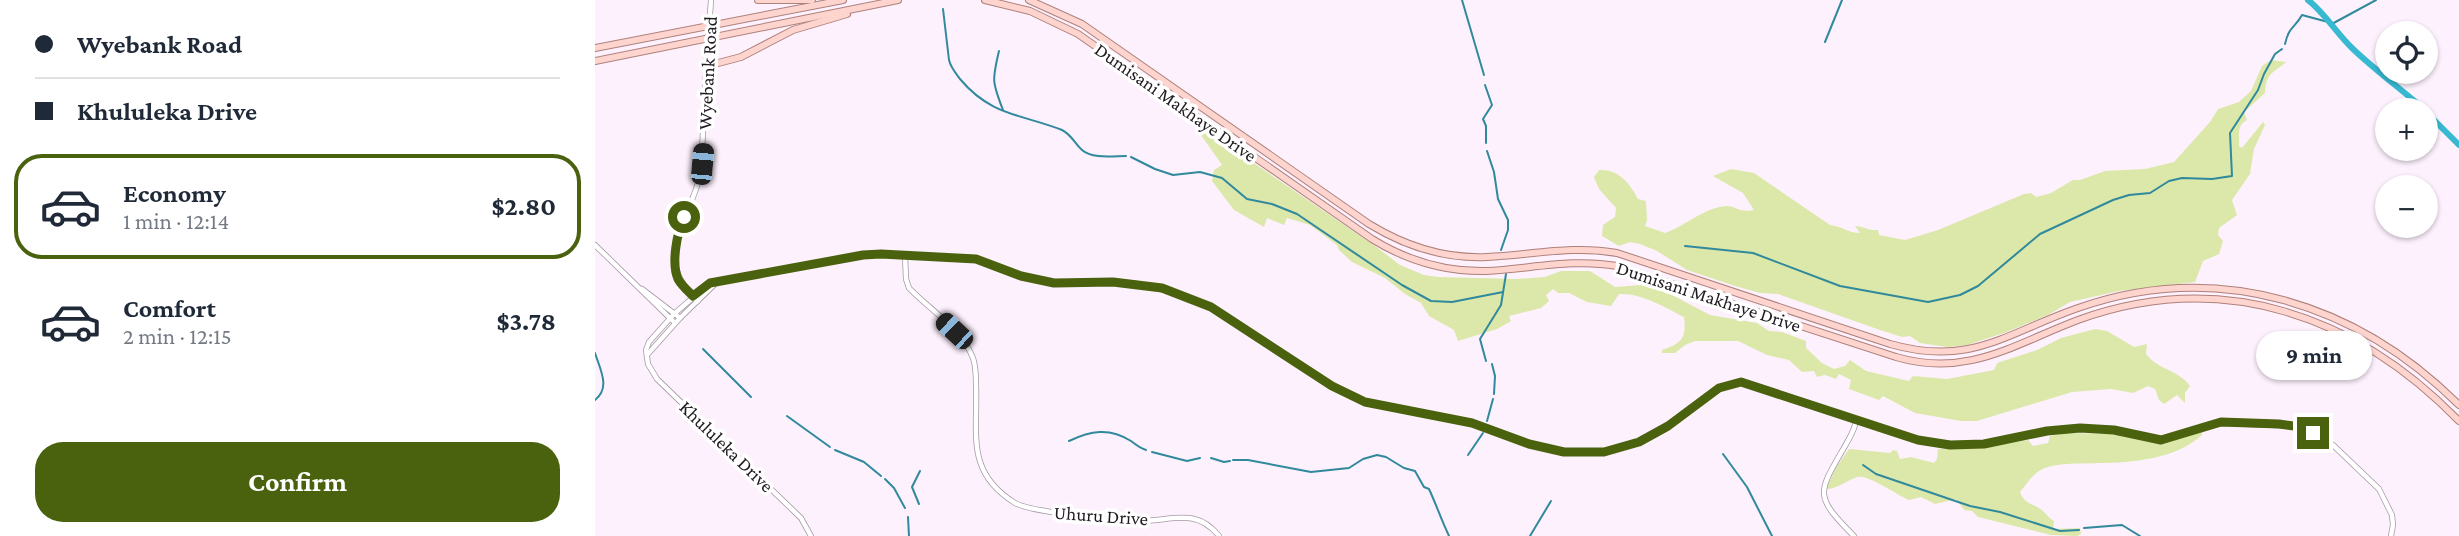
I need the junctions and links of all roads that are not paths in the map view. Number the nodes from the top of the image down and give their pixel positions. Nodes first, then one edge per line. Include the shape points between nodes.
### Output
1 (711, 0) edge
2 (758, 0) edge
3 (813, 0) edge
4 (843, 0) edge
5 (985, 0) edge
6 (1029, 0) edge
7 (895, 1) edge
8 (595, 48) edge
9 (595, 61) edge
10 (707, 66) junction
11 (595, 245) edge
12 (905, 255) junction
13 (696, 298) junction
14 (672, 316) junction
15 (680, 318) junction
16 (675, 323) junction
17 (647, 355) junction
18 (2459, 405) edge
19 (1856, 420) junction
20 (2459, 421) edge
21 (811, 536) edge
22 (1219, 536) edge
23 (1854, 536) edge
24 (2391, 536) edge

1 - 10 street, Wyebank Road, bridge
2 - 3 main road
4 - 8 main road
5 - 20 main road, Dumisani Makhaye Drive via 1030,12 1078,34 1372,239 1425,263 1474,271 1571,262 1617,266 1896,357 1937,364 1988,357 2075,321 2123,307 2185,299 2245,303 2316,321 2368,346 2412,376
6 - 18 main road, Dumisani Makhaye Drive via 1091,30 1369,224 1430,252 1468,257 1566,249 1617,253 1890,344 1934,353 1984,347 2081,307 2137,293 2202,288 2256,293 2313,308 2367,333 2420,369
7 - 9 main road
7 - 10 main road via 804,26 741,57
10 - 13 street, Wyebank Road via 701,172 681,223 675,265 680,282
11 - 14 street via 651,302
12 - 13 street via 863,255 710,283
12 - 19 street via 976,259 1054,283 1132,283 1174,292 1217,310 1332,386 1365,402 1472,423 1553,450 1592,453 1627,447 1653,436 1734,382 1750,383
12 - 22 street, Uhuru Drive via 909,288 971,353 980,465 1009,498 1025,508 1128,520 1186,517 1206,524
13 - 14 street
13 - 15 street
14 - 15 street
14 - 16 street
14 - 17 street via 649,342
15 - 16 street
16 - 17 street
17 - 21 street, Khululeka Drive via 649,369 657,379 801,518
19 - 23 street via 1822,495
19 - 24 street via 1924,442 1958,446 2067,429 2105,429 2161,440 2221,422 2294,426 2333,445 2379,489 2392,515

